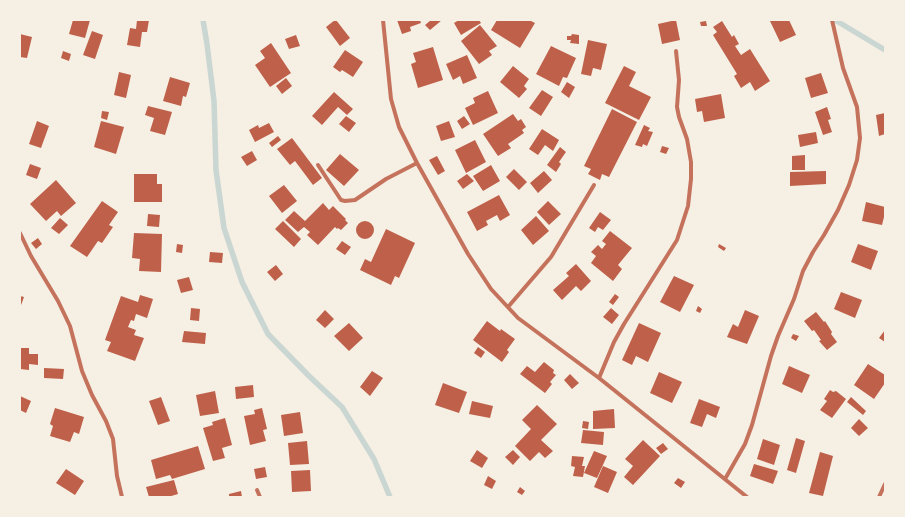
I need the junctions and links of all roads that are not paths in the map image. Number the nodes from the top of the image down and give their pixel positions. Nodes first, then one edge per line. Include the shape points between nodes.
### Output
1 (383, 20) edge
2 (832, 20) edge
3 (676, 51) dead end
4 (417, 163) junction
5 (318, 165) dead end
6 (594, 185) dead end
7 (20, 233) edge
8 (508, 307) junction
9 (599, 378) junction
10 (725, 479) junction
11 (885, 484) edge
12 (257, 490) dead end
13 (122, 497) edge
14 (260, 497) edge
15 (747, 497) edge
16 (879, 497) edge

1 - 4 street via 392,99 399,127
2 - 10 street via 843,68 857,107 860,138 857,160 838,210 803,271 771,356 745,444
3 - 9 street via 679,117 687,139 691,162 688,206 677,240 624,324
4 - 5 street via 355,200 346,201 341,200
4 - 8 street via 468,254 491,289
6 - 8 street via 551,256
7 - 13 street via 70,326 82,371 113,440
8 - 9 street via 518,318
9 - 10 street
10 - 15 street
11 - 16 street
12 - 14 street

